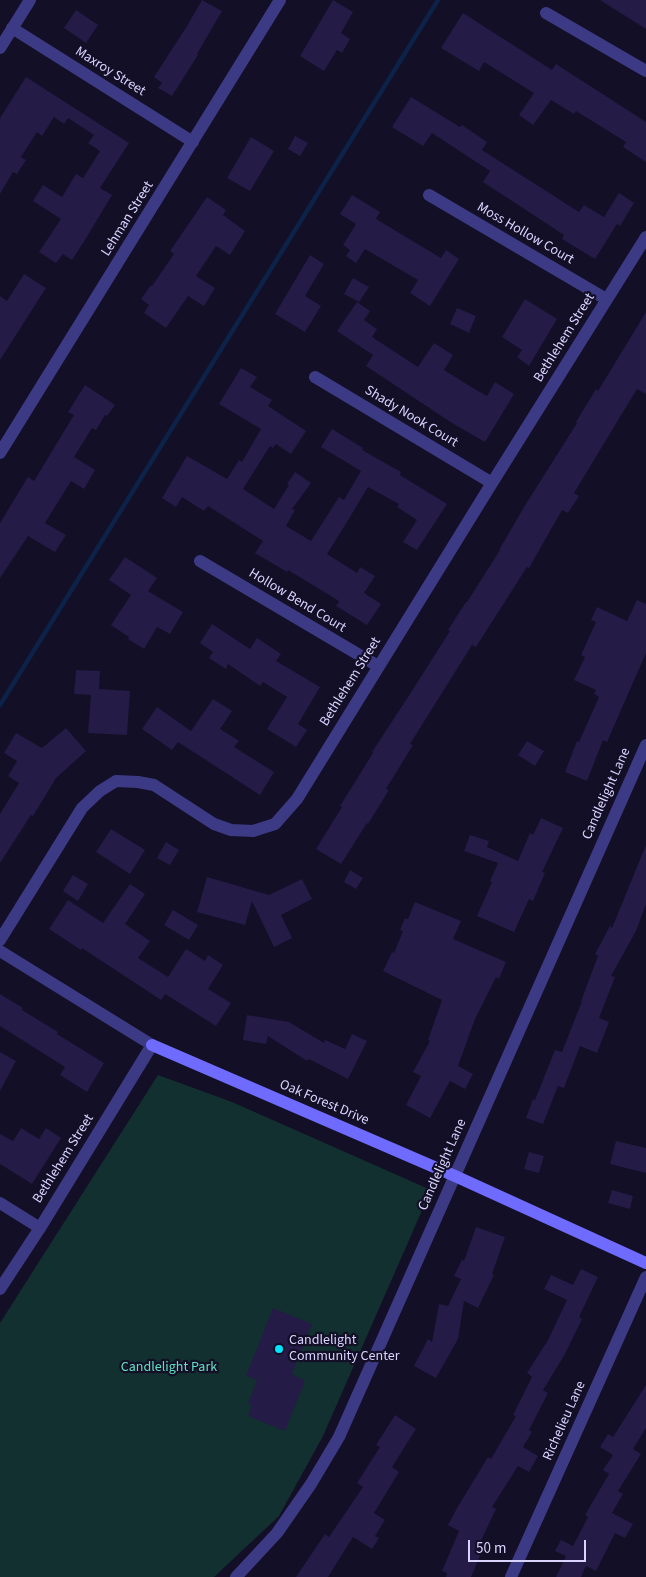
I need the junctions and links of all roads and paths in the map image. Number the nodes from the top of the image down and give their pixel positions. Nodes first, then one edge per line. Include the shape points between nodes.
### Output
1 (30, 0) edge
2 (280, 0) edge
3 (546, 13) dead end
4 (12, 28) junction
5 (0, 48) edge
6 (646, 72) edge
7 (193, 142) junction
8 (429, 195) dead end
9 (646, 237) edge
10 (606, 299) junction
11 (315, 377) dead end
12 (0, 453) edge
13 (492, 483) junction
14 (200, 561) dead end
15 (378, 666) junction
16 (646, 745) edge
17 (0, 940) edge
18 (0, 951) edge
19 (152, 1044) junction
20 (455, 1176) junction
21 (0, 1203) edge
22 (40, 1228) junction
23 (646, 1263) edge
24 (646, 1277) edge
25 (0, 1289) edge
26 (236, 1577) edge
27 (511, 1577) edge

1 - 4 street
2 - 7 street, Lehman Street
3 - 6 street
4 - 5 street
4 - 7 street, Maxroy Street
7 - 12 street, Lehman Street
8 - 10 street, Moss Hollow Court
9 - 10 street, Bethlehem Street
10 - 13 street, Bethlehem Street
11 - 13 street, Shady Nook Court
13 - 15 street, Bethlehem Street
14 - 15 street, Hollow Bend Court
15 - 17 street, Bethlehem Street via 297,800 275,824 253,831 231,830 214,824 154,785 116,781 82,808
16 - 20 street, Candlelight Lane
18 - 19 street, Oak Forest Drive
19 - 20 street, Oak Forest Drive
19 - 22 street, Bethlehem Street
20 - 23 street, Oak Forest Drive
20 - 26 street, Candlelight Lane via 339,1437 277,1533
21 - 22 street
22 - 25 street, Bethlehem Street
24 - 27 street, Richelieu Lane

